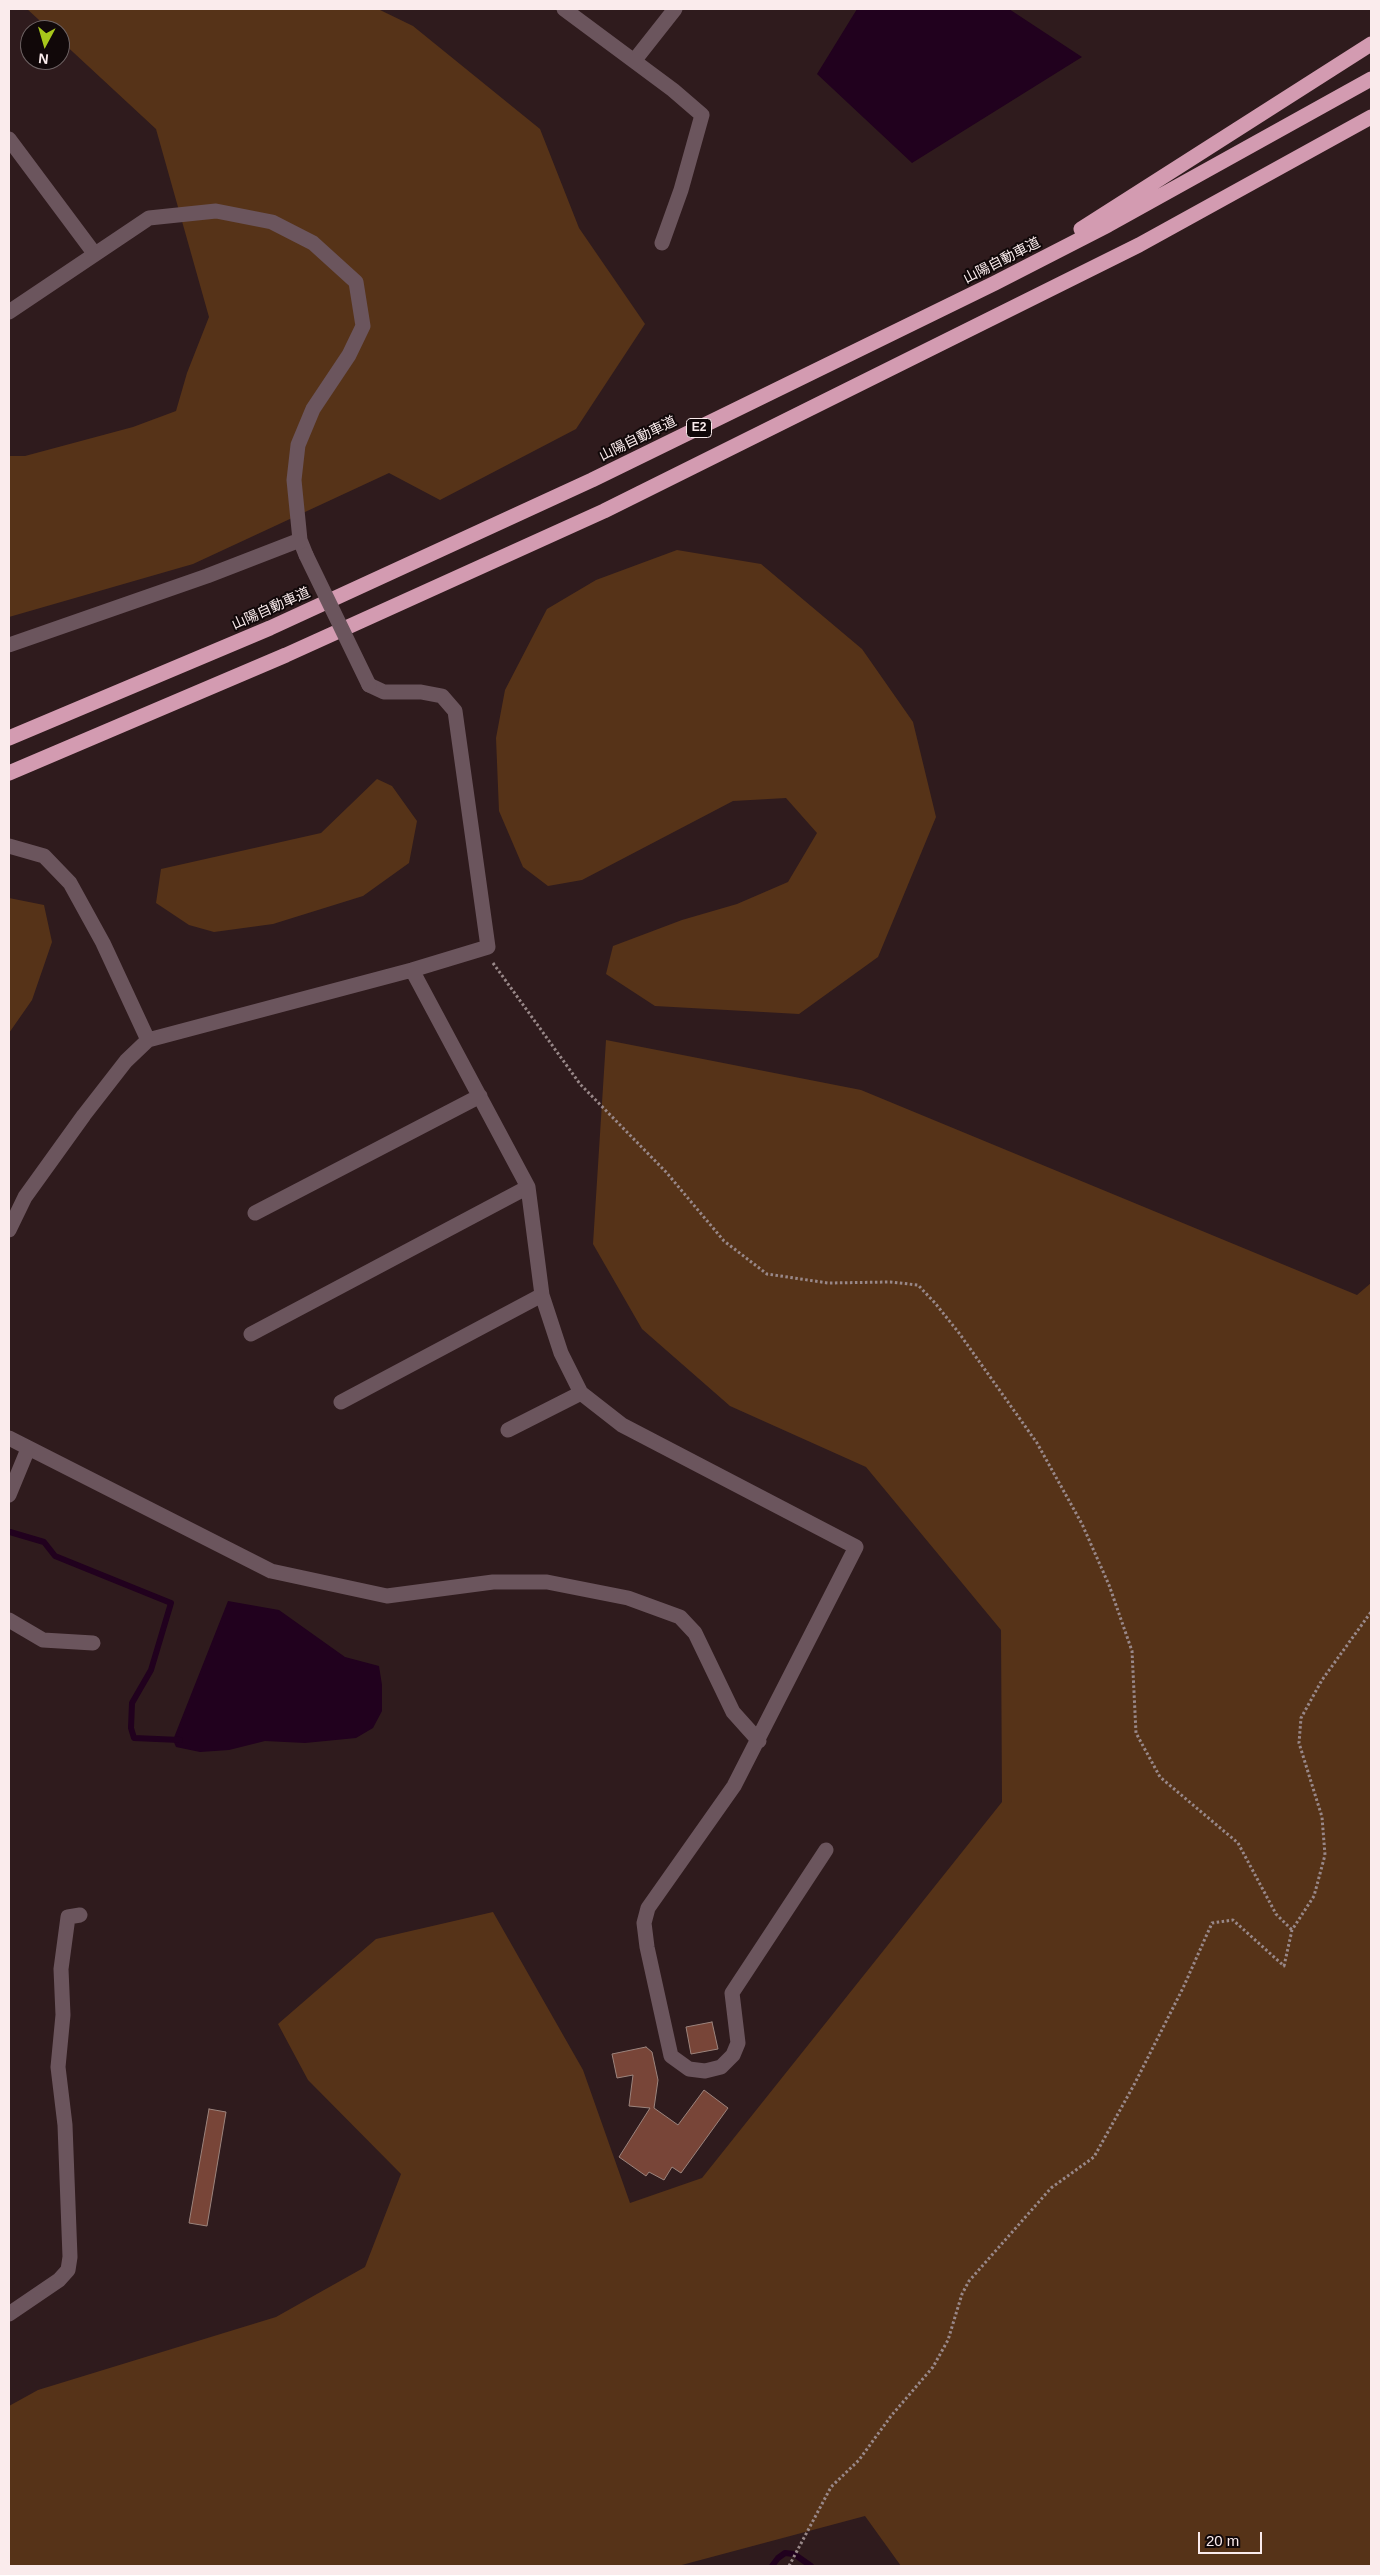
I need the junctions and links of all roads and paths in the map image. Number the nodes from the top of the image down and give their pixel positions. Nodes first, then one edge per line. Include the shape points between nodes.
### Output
1 (564, 9) edge
2 (676, 9) edge
3 (1371, 44) edge
4 (634, 61) junction
5 (1371, 79) edge
6 (1371, 117) edge
7 (9, 140) edge
8 (662, 243) dead end
9 (94, 254) junction
10 (995, 283) junction
11 (9, 312) edge
12 (300, 540) junction
13 (9, 645) edge
14 (9, 738) edge
15 (9, 773) edge
16 (9, 846) edge
17 (488, 947) junction
18 (412, 970) junction
19 (148, 1040) junction
20 (480, 1096) junction
21 (528, 1187) junction
22 (255, 1213) dead end
23 (9, 1230) edge
24 (542, 1295) junction
25 (251, 1334) dead end
26 (581, 1393) junction
27 (341, 1402) dead end
28 (508, 1430) dead end
29 (9, 1438) edge
30 (28, 1449) junction
31 (9, 1495) edge
32 (1371, 1612) edge
33 (9, 1620) edge
34 (93, 1643) dead end
35 (759, 1741) junction
36 (826, 1850) dead end
37 (80, 1915) dead end
38 (1292, 1930) junction
39 (9, 2314) edge
40 (789, 2566) edge

1 - 4 street
2 - 4 street
3 - 10 highway
4 - 8 street via 702,115
5 - 10 highway, 山陽自動車道 / E2 via 1221,164
6 - 15 highway, E2 via 1139,245 604,511 286,655
7 - 9 street
9 - 11 street
9 - 12 street via 149,218 216,211 272,222 313,242 356,282 363,326 349,355 313,409 298,445 294,480
10 - 14 highway, 山陽自動車道 / E2 via 520,513 270,628
12 - 13 street
12 - 17 street, bridge via 369,685 384,692 421,692 442,696 455,711
16 - 19 street via 44,856 70,883
17 - 18 street
17 - 38 path via 494,968 580,1084 666,1172 724,1241 767,1274 828,1283 918,1285 959,1332 1037,1444 1082,1524 1109,1584 1132,1651 1136,1733 1160,1777 1238,1843 1276,1914
18 - 19 street
18 - 20 street
19 - 23 street via 126,1061 84,1115 25,1197
20 - 21 street
20 - 22 street
21 - 24 street
21 - 25 street
24 - 26 street via 561,1353
24 - 27 street
26 - 28 street
26 - 35 street via 622,1425 856,1547
29 - 30 street
30 - 31 street
30 - 35 street via 271,1570 388,1596 493,1582 547,1582 628,1598 680,1618 695,1633 732,1712
32 - 38 path via 1322,1680 1301,1718 1299,1743 1322,1817 1325,1855 1314,1896
33 - 34 street via 43,1640
35 - 36 street via 734,1786 648,1908 644,1923 671,2056 689,2069 705,2071 721,2067 733,2055 738,2043 732,1993
37 - 39 street via 68,1917 61,1969 63,2015 58,2067 65,2125 68,2270 59,2280
38 - 40 path via 1284,1966 1233,1920 1212,1923 1140,2075 1094,2157 1051,2188 969,2281 948,2340 933,2367 859,2460 831,2487

